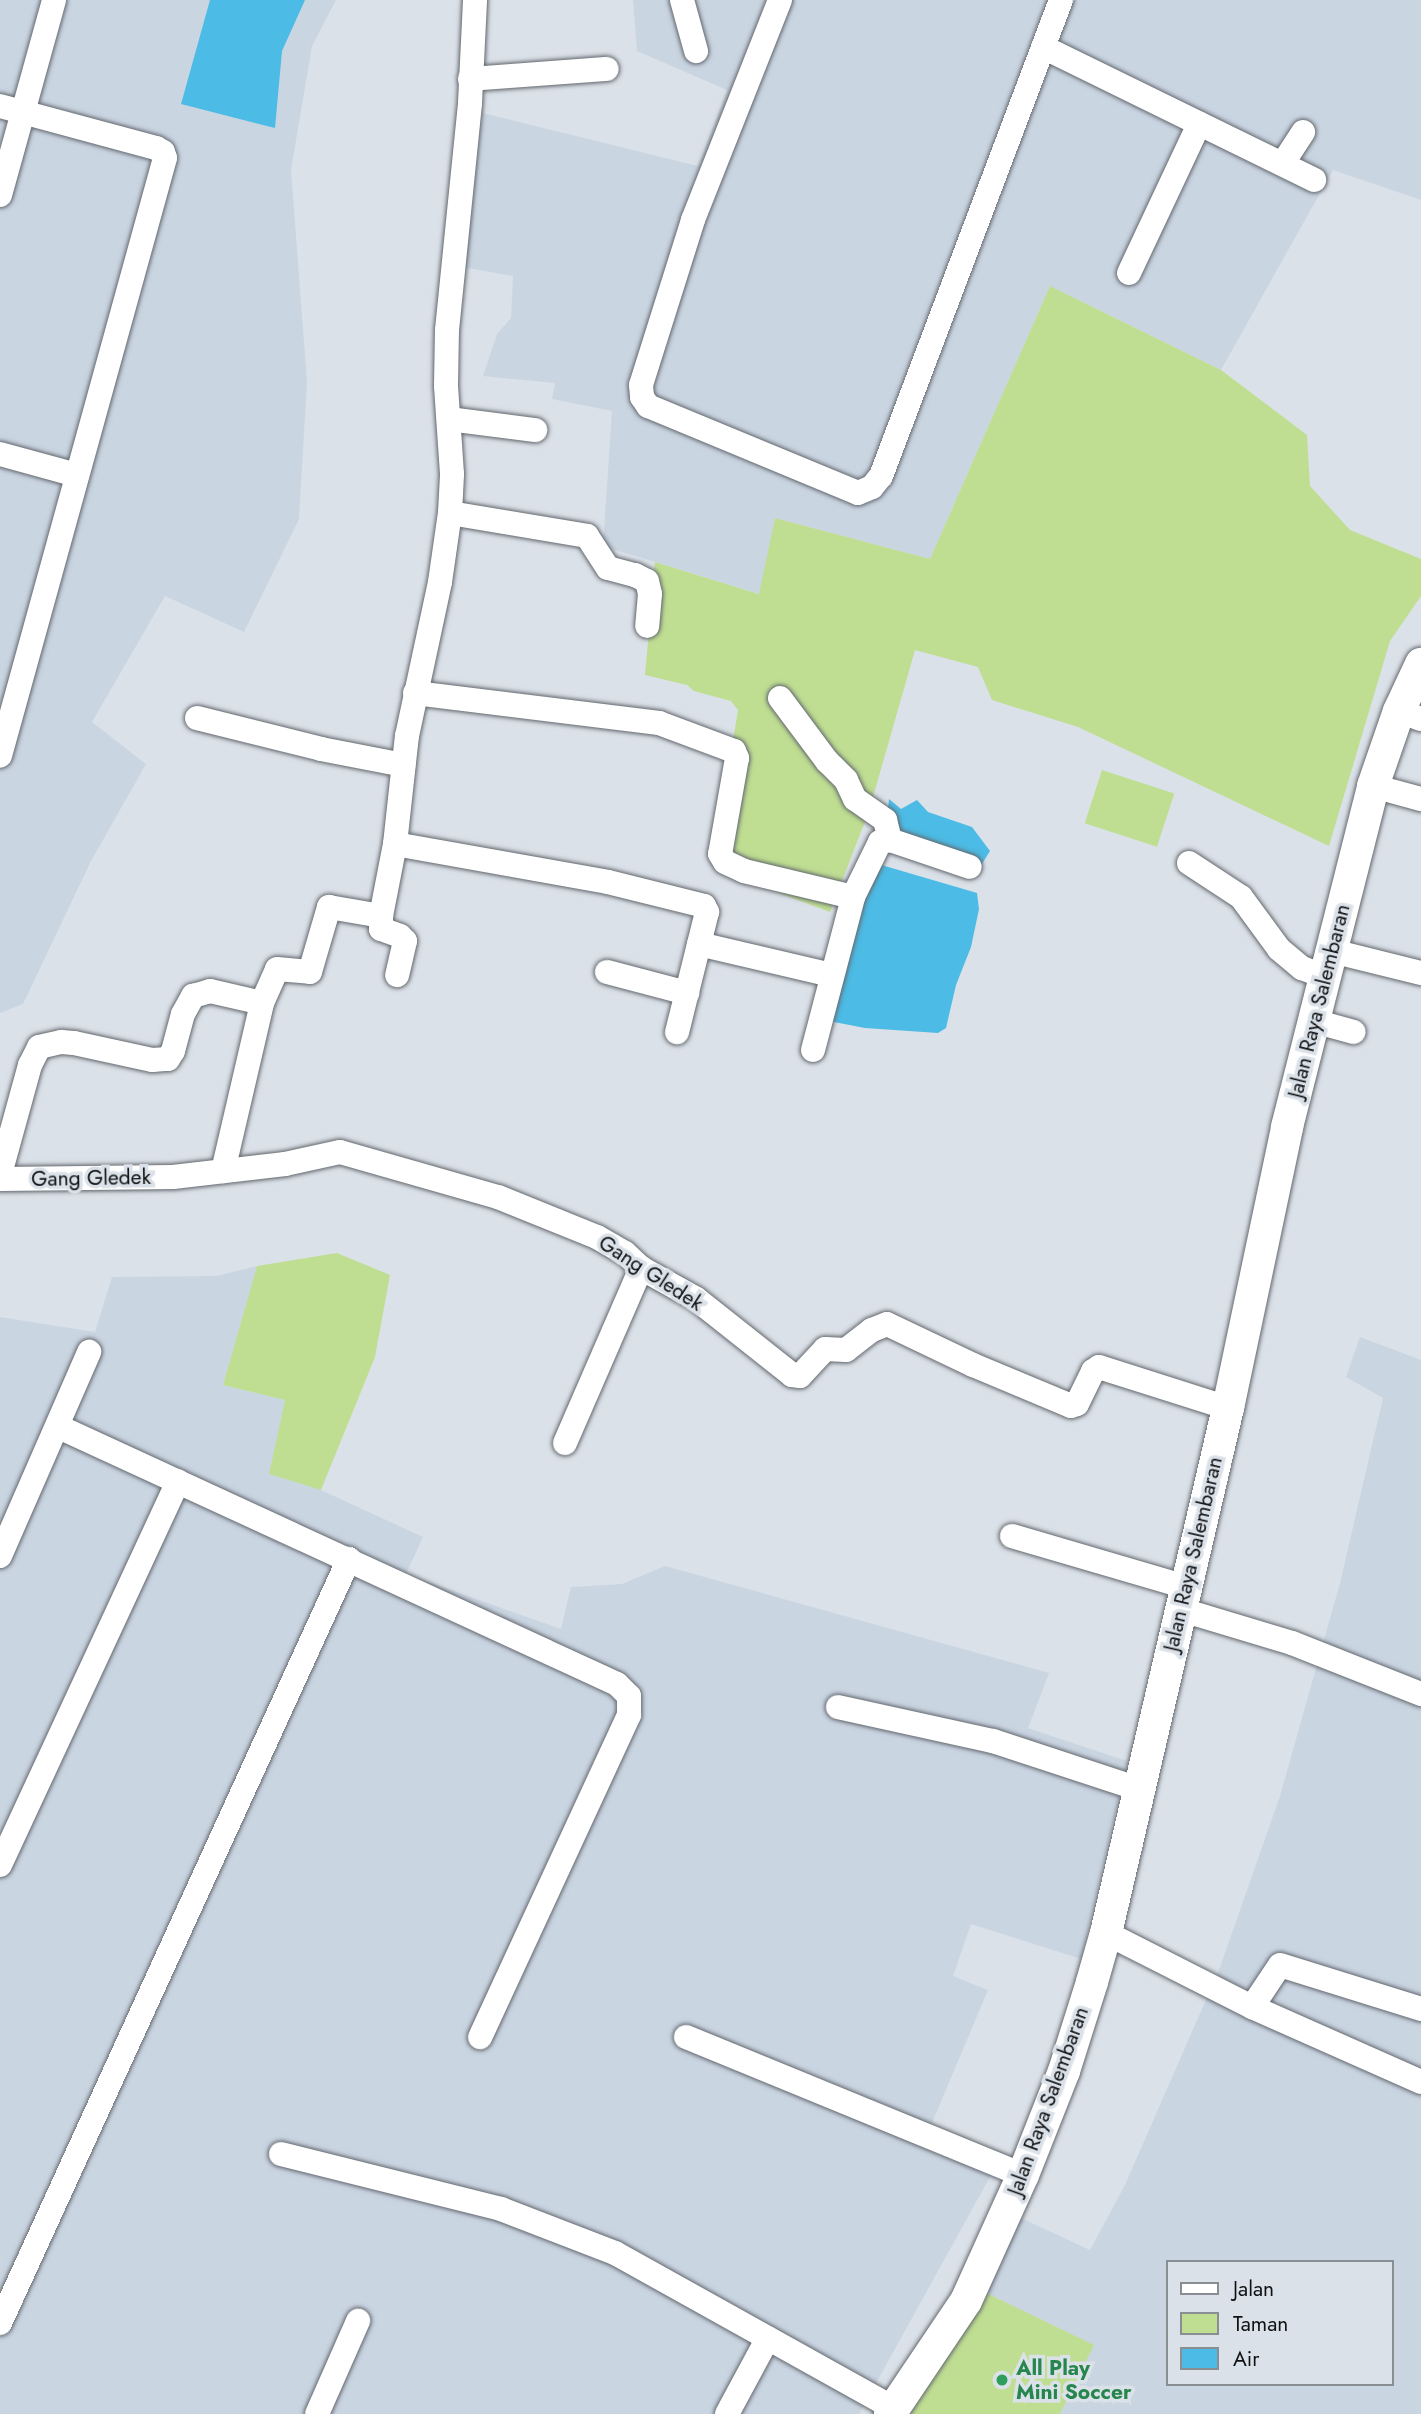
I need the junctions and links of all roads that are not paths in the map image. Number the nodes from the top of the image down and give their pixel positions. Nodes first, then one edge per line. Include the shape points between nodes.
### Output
1 (54, 0) edge
2 (475, 0) edge
3 (682, 0) edge
4 (780, 0) edge
5 (1061, 0) edge
6 (1043, 47) junction
7 (696, 51) dead end
8 (607, 69) dead end
9 (470, 79) junction
10 (11, 109) edge
11 (1199, 124) junction
12 (1303, 132) dead end
13 (1283, 163) junction
14 (1314, 180) dead end
15 (0, 195) edge
16 (1129, 273) dead end
17 (449, 419) junction
18 (535, 430) dead end
19 (0, 454) edge
20 (77, 475) junction
21 (450, 513) junction
22 (647, 626) dead end
23 (1421, 664) edge
24 (415, 693) junction
25 (780, 698) dead end
26 (1410, 715) edge
27 (197, 719) dead end
28 (0, 756) edge
29 (403, 765) junction
30 (1373, 786) junction
31 (1421, 799) edge
32 (890, 841) junction
33 (395, 844) junction
34 (1189, 863) dead end
35 (970, 867) dead end
36 (853, 897) junction
37 (381, 916) junction
38 (699, 944) junction
39 (1329, 964) junction
40 (607, 972) dead end
41 (1421, 973) edge
42 (397, 975) dead end
43 (831, 975) junction
44 (687, 993) junction
45 (262, 1003) junction
46 (1314, 1021) junction
47 (677, 1032) dead end
48 (1354, 1032) dead end
49 (813, 1050) dead end
50 (223, 1171) junction
51 (0, 1174) edge
52 (0, 1179) edge
53 (640, 1268) junction
54 (89, 1352) dead end
55 (1228, 1408) junction
56 (59, 1427) junction
57 (565, 1443) dead end
58 (178, 1481) junction
59 (1012, 1536) dead end
60 (0, 1556) edge
61 (349, 1559) junction
62 (1182, 1598) junction
63 (1421, 1694) edge
64 (838, 1707) dead end
65 (1139, 1788) junction
66 (0, 1865) edge
67 (1106, 1933) junction
68 (1252, 2007) junction
69 (1421, 2010) edge
70 (480, 2037) dead end
71 (685, 2037) dead end
72 (1421, 2082) edge
73 (281, 2154) dead end
74 (1023, 2175) junction
75 (358, 2321) dead end
76 (0, 2323) edge
77 (768, 2338) junction
78 (892, 2411) edge
79 (317, 2414) edge
80 (727, 2414) edge

1 - 10 street
2 - 9 street
3 - 7 street
4 - 6 street via 693,220 642,397 648,406 858,493 872,488 881,475
5 - 6 street
6 - 11 street
8 - 9 street
9 - 17 street via 447,330
10 - 15 street
10 - 20 street via 156,148 165,158
11 - 13 street
11 - 16 street
12 - 13 street
13 - 14 street
17 - 18 street
17 - 21 street
19 - 20 street
20 - 28 street
21 - 22 street via 587,536 608,569 647,581
21 - 24 street via 440,583
23 - 26 main road, Jalan Raya Salembaran
24 - 29 street
24 - 36 street via 660,723 734,751 737,758 720,854 725,862 744,871
25 - 32 street via 846,780 855,799 885,820
26 - 30 main road, Jalan Raya Salembaran
27 - 29 street
29 - 33 street
30 - 31 street
30 - 39 main road, Jalan Raya Salembaran
32 - 35 street
32 - 36 street via 880,842 874,850
33 - 37 street
33 - 38 street via 608,883 704,906 708,912
34 - 39 street via 1241,897 1279,949 1302,968
36 - 43 street
37 - 42 street via 380,929 405,941
37 - 45 street via 329,907 310,972 277,969
38 - 43 street
38 - 44 street
39 - 41 street
39 - 46 main road, Jalan Raya Salembaran
40 - 44 street
43 - 49 street
44 - 47 street
45 - 50 street
45 - 51 street via 210,991 193,996 173,1051 163,1060 74,1043 39,1047
46 - 48 street
46 - 55 main road, Jalan Raya Salembaran
50 - 52 street, Gang Gledek via 173,1177
50 - 53 street, Gang Gledek via 340,1152 368,1157 498,1197 572,1226 625,1253
53 - 55 street, Gang Gledek via 695,1298 794,1376 800,1376 825,1349 846,1350 887,1324 1071,1406 1077,1404 1093,1371 1100,1367
53 - 57 street
54 - 56 street
55 - 62 main road, Jalan Raya Salembaran
56 - 58 street
56 - 60 street
58 - 61 street
58 - 66 street
59 - 62 street
61 - 70 street via 617,1684 629,1696 629,1715
61 - 76 street
62 - 63 street
62 - 65 main road, Jalan Raya Salembaran
64 - 65 street via 993,1741
65 - 67 main road, Jalan Raya Salembaran
67 - 68 street
67 - 74 main road, Jalan Raya Salembaran via 1064,2071
68 - 69 street via 1280,1965
68 - 72 street
71 - 74 street
73 - 77 street via 500,2209 615,2253
74 - 78 main road, Jalan Raya Salembaran via 967,2301
75 - 79 street
77 - 78 street
77 - 80 street

